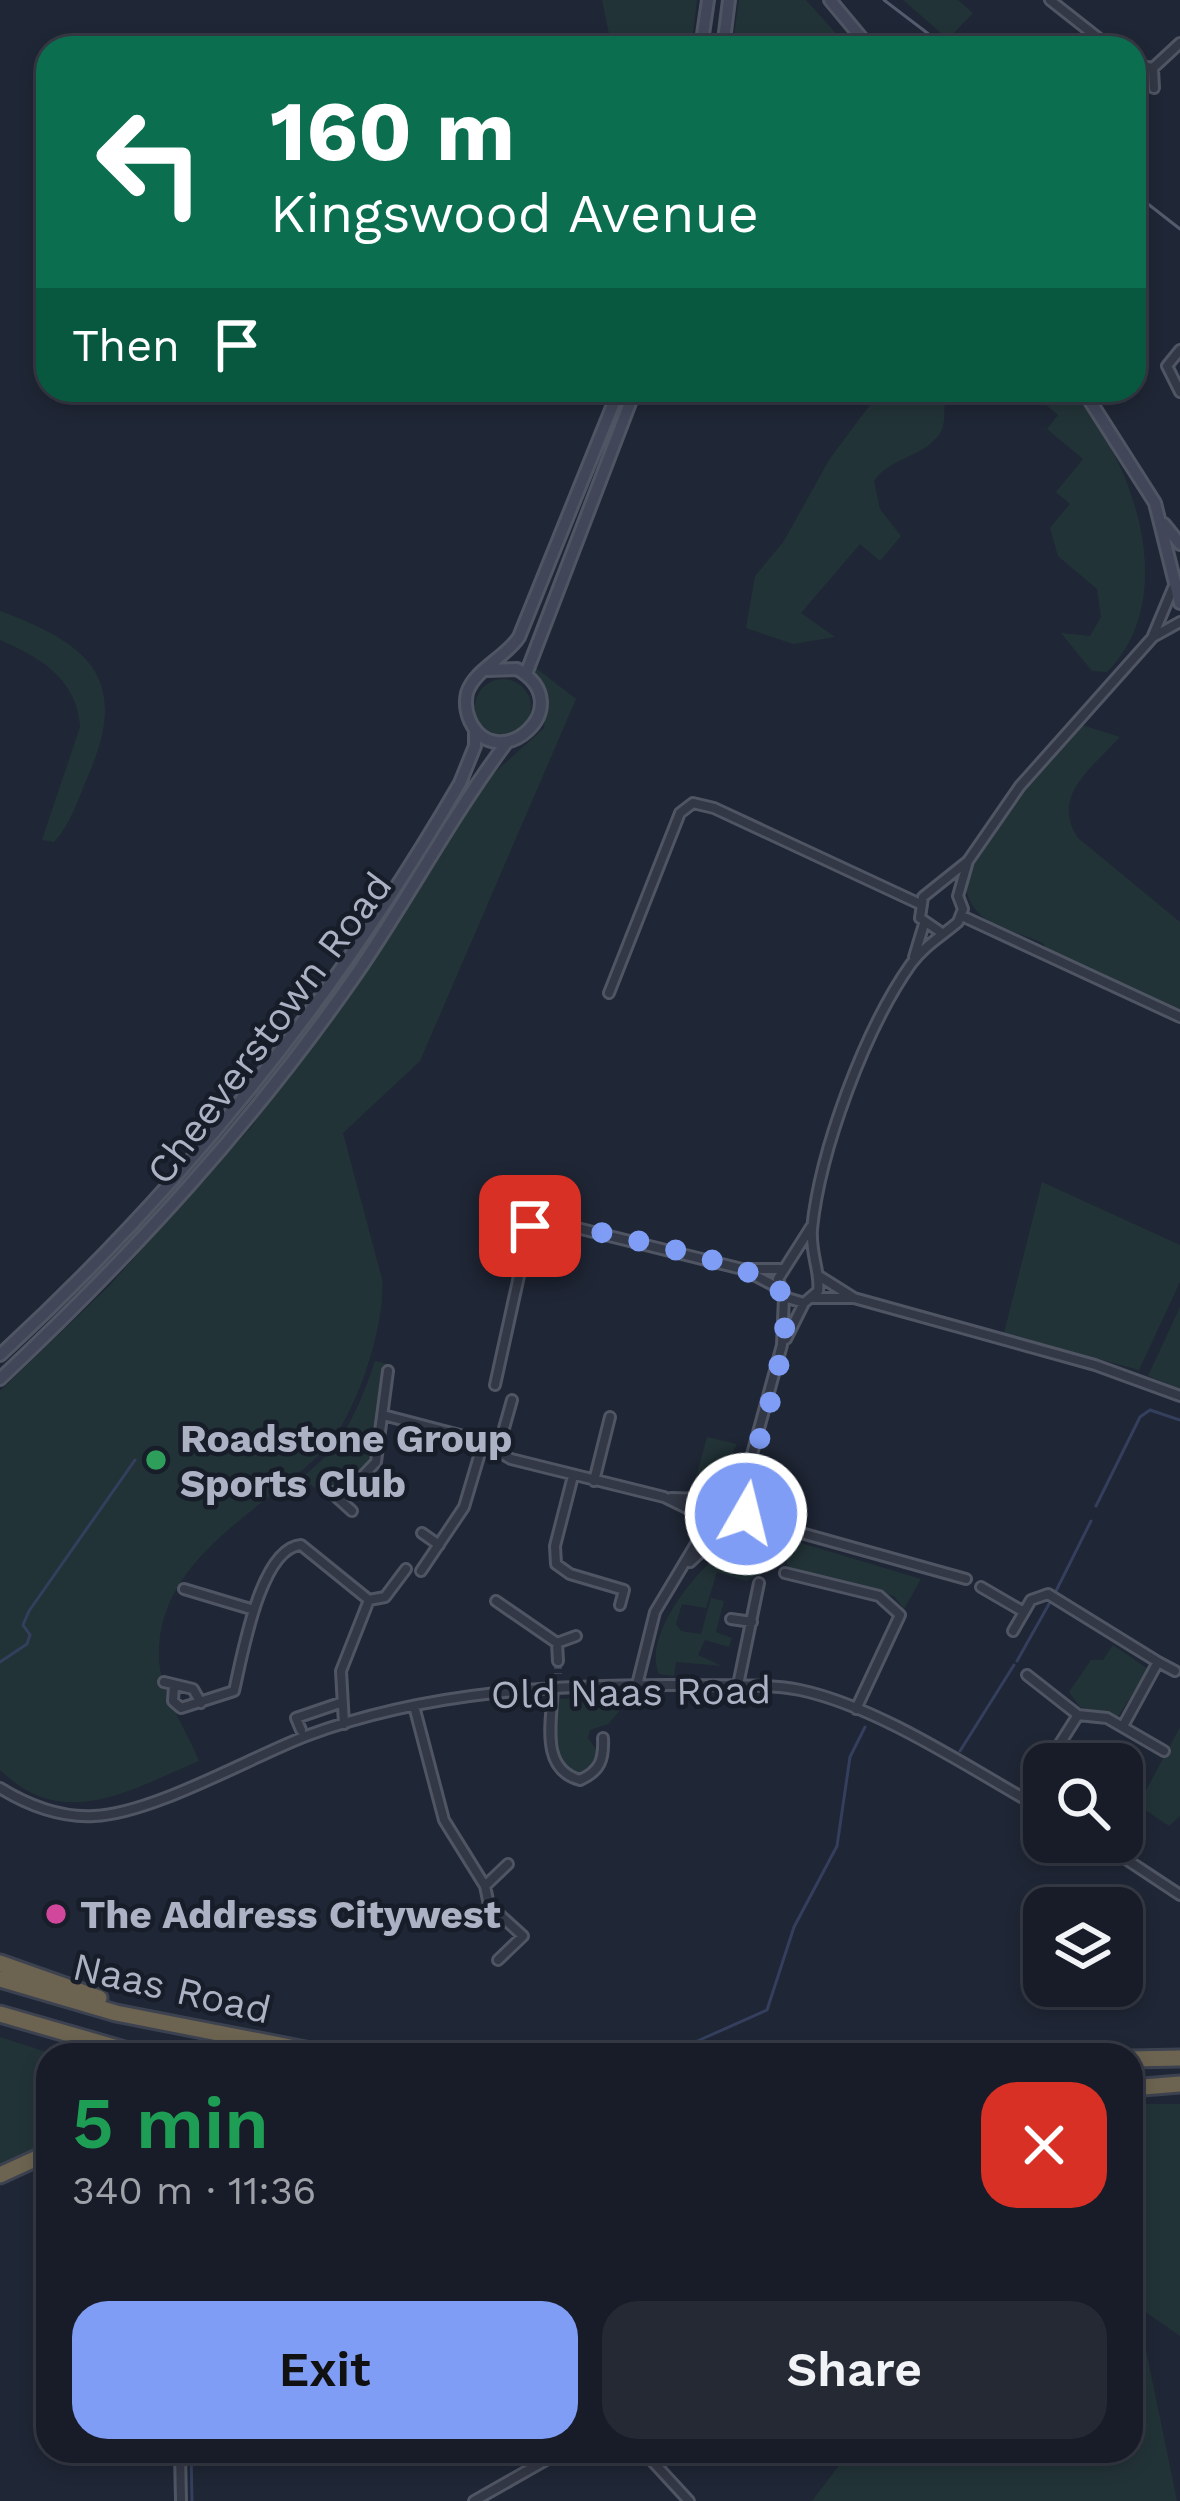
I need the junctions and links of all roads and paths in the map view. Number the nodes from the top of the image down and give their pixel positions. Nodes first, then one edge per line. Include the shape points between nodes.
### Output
1 (708, 0) edge
2 (729, 0) edge
3 (830, 0) edge
4 (1050, 0) edge
5 (703, 36) edge
6 (724, 36) edge
7 (860, 36) edge
8 (1096, 36) edge
9 (1180, 44) edge
10 (1146, 67) edge
11 (1153, 68) junction
12 (1154, 88) dead end
13 (1180, 350) edge
14 (1180, 392) edge
15 (614, 402) edge
16 (630, 402) edge
17 (1091, 402) edge
18 (1162, 522) junction
19 (1180, 544) edge
20 (1180, 568) edge
21 (1173, 584) junction
22 (1180, 603) edge
23 (1180, 622) edge
24 (1152, 638) junction
25 (487, 670) junction
26 (526, 674) junction
27 (475, 729) junction
28 (507, 742) junction
29 (968, 861) junction
30 (940, 888) junction
31 (958, 896) junction
32 (920, 904) junction
33 (962, 916) junction
34 (924, 924) junction
35 (941, 932) junction
36 (912, 962) junction
37 (609, 993) dead end
38 (1180, 1017) edge
39 (812, 1226) junction
40 (786, 1266) junction
41 (812, 1266) junction
42 (742, 1269) junction
43 (819, 1276) junction
44 (781, 1293) junction
45 (854, 1298) junction
46 (809, 1300) junction
47 (782, 1345) junction
48 (0, 1355) edge
49 (388, 1371) dead end
50 (0, 1379) edge
51 (495, 1385) dead end
52 (1180, 1396) edge
53 (512, 1400) dead end
54 (383, 1415) junction
55 (610, 1417) dead end
56 (483, 1443) junction
57 (497, 1453) junction
58 (755, 1454) junction
59 (573, 1476) junction
60 (594, 1481) junction
61 (723, 1490) junction
62 (331, 1492) dead end
63 (664, 1498) junction
64 (740, 1498) junction
65 (705, 1499) junction
66 (340, 1500) junction
67 (745, 1509) junction
68 (352, 1510) dead end
69 (701, 1515) junction
70 (742, 1526) junction
71 (776, 1526) junction
72 (706, 1527) junction
73 (422, 1533) dead end
74 (719, 1535) junction
75 (440, 1545) junction
76 (684, 1567) junction
77 (406, 1569) dead end
78 (421, 1571) dead end
79 (785, 1573) dead end
80 (966, 1579) dead end
81 (759, 1583) dead end
82 (184, 1588) dead end
83 (981, 1588) dead end
84 (369, 1600) junction
85 (496, 1601) dead end
86 (620, 1605) dead end
87 (254, 1610) junction
88 (1024, 1612) junction
89 (731, 1619) dead end
90 (752, 1622) junction
91 (1013, 1631) dead end
92 (576, 1636) dead end
93 (557, 1642) junction
94 (558, 1661) tunnel mouth
95 (1158, 1662) junction
96 (1175, 1671) dead end
97 (558, 1674) tunnel mouth
98 (1027, 1675) dead end
99 (637, 1685) junction
100 (738, 1685) junction
101 (556, 1687) junction
102 (200, 1703) junction
103 (340, 1703) junction
104 (414, 1706) junction
105 (856, 1709) junction
106 (1078, 1715) junction
107 (344, 1724) junction
108 (1124, 1726) junction
109 (301, 1730) dead end
110 (603, 1738) dead end
111 (1060, 1743) edge
112 (1164, 1751) dead end
113 (0, 1788) edge
114 (1023, 1799) edge
115 (1132, 1863) edge
116 (508, 1864) dead end
117 (485, 1886) junction
118 (1180, 1895) edge
119 (498, 1960) dead end
120 (0, 1963) edge
121 (0, 1979) edge
122 (0, 2014) edge
123 (212, 2034) junction
124 (100, 2043) edge
125 (263, 2043) edge
126 (1180, 2058) edge
127 (1143, 2060) edge
128 (1180, 2084) edge
129 (1143, 2087) edge
130 (36, 2158) edge
131 (0, 2175) edge
132 (180, 2463) edge
133 (541, 2463) edge
134 (654, 2463) edge
135 (182, 2501) edge
136 (474, 2501) edge
137 (689, 2501) edge

1 - 5 main road
2 - 6 main road
3 - 7 main road
4 - 8 street
9 - 11 street
10 - 11 street
11 - 12 street
13 - 14 street via 1167,366
15 - 25 main road, Cheeverstown Road via 518,637
16 - 26 main road, Cheeverstown Road
17 - 18 main road
18 - 19 main road
18 - 21 main road
20 - 21 main road
21 - 22 main road
21 - 24 street
23 - 24 street
24 - 29 street via 1043,758
25 - 26 main road via 507,666
25 - 27 main road, Cheeverstown Road via 467,692
26 - 28 main road, Cheeverstown Road via 541,708 530,731
27 - 28 main road
27 - 48 main road, Cheeverstown Road via 460,783 329,988 196,1157
28 - 50 main road, Cheeverstown Road via 356,974 233,1137
29 - 30 street
29 - 31 street
30 - 31 street
30 - 32 street
31 - 33 street
32 - 34 street
32 - 37 street via 693,803 680,813
33 - 35 street
33 - 38 street
34 - 35 street
34 - 36 street
35 - 36 street
36 - 39 street via 861,1054
39 - 40 street
39 - 41 street
40 - 41 street
40 - 42 street
40 - 44 street
41 - 43 street
42 - 44 street
42 - 51 street via 541,1219 530,1226
43 - 45 street
43 - 46 street
44 - 46 street
44 - 47 street
45 - 46 street
45 - 52 street
46 - 47 street
47 - 58 street
49 - 54 street
53 - 57 street
54 - 56 street
54 - 66 street via 376,1462
55 - 60 street
56 - 57 street
56 - 75 street via 464,1507
57 - 59 street
58 - 61 street
58 - 64 street
59 - 60 street
59 - 86 street via 556,1564 624,1590
60 - 63 street
61 - 64 street
61 - 65 street
62 - 66 street
63 - 65 street
63 - 69 street
64 - 67 street
65 - 69 street
66 - 68 street
67 - 70 street
67 - 71 street
69 - 72 street
70 - 71 street
70 - 74 street
71 - 80 street
72 - 74 street
72 - 76 street
73 - 75 street
74 - 76 street
75 - 78 street
76 - 99 street via 655,1612
77 - 84 street via 385,1598
79 - 105 street via 879,1596 900,1615
81 - 90 street
82 - 87 street
83 - 88 street
84 - 87 street via 297,1544 284,1551
84 - 103 street via 345,1655
85 - 93 street
87 - 102 street via 234,1690
88 - 91 street
88 - 95 street via 1048,1594
89 - 90 street
90 - 100 street
92 - 93 street
93 - 94 street
95 - 96 street
95 - 108 street
97 - 101 street
98 - 106 street
99 - 100 street, Old Naas Road
99 - 101 street, Old Naas Road
100 - 105 street, Old Naas Road via 800,1690
101 - 104 street, Old Naas Road
101 - 110 street via 550,1749 560,1768 580,1780 595,1773
102 - 102 street via 193,1688 169,1683 177,1706
103 - 107 street
103 - 109 street via 296,1718
104 - 107 street, Old Naas Road
104 - 117 street via 444,1820
105 - 114 street, Old Naas Road
106 - 108 street
106 - 111 street
107 - 113 street, Old Naas Road via 118,1812 43,1810
108 - 112 street
115 - 118 street
116 - 117 street
117 - 119 street via 489,1905 523,1936
120 - 123 highway
121 - 123 highway, Naas Road
122 - 124 highway, Naas Road
123 - 125 highway, Naas Road
126 - 127 highway
128 - 129 highway
130 - 131 highway
132 - 135 street
133 - 136 street
134 - 137 street

